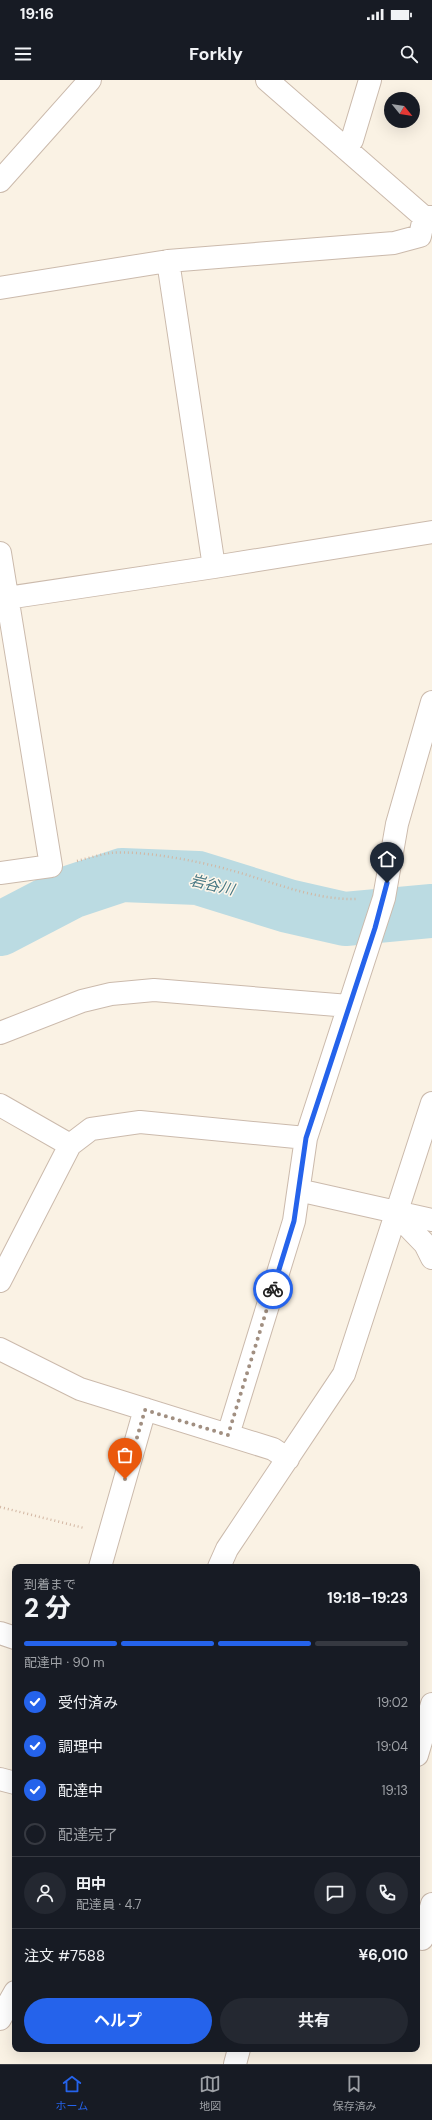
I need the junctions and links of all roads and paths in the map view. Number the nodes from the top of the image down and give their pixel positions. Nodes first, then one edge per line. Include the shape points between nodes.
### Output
1 (90, 80) edge
2 (267, 80) edge
3 (370, 80) edge
4 (346, 148) junction
5 (0, 180) edge
6 (427, 228) edge
7 (168, 261) junction
8 (0, 288) edge
9 (432, 532) edge
10 (0, 553) edge
11 (214, 568) junction
12 (4, 598) edge
13 (432, 702) edge
14 (51, 866) junction
15 (0, 873) edge
16 (383, 902) junction
17 (349, 1006) junction
18 (0, 1033) edge
19 (432, 1103) edge
20 (0, 1105) edge
21 (306, 1138) junction
22 (70, 1145) junction
23 (298, 1193) junction
24 (396, 1214) junction
25 (432, 1220) edge
26 (432, 1258) edge
27 (0, 1281) edge
28 (0, 1348) edge
29 (145, 1410) junction
30 (228, 1435) junction
31 (288, 1459) junction
32 (0, 1507) edge
33 (110, 1535) junction
34 (101, 1564) edge
35 (220, 1564) edge
36 (0, 1633) edge
37 (12, 1637) edge
38 (432, 1704) edge
39 (420, 1745) edge
40 (420, 1756) edge
41 (432, 1759) edge
42 (0, 1779) edge
43 (12, 1782) edge
44 (432, 1904) edge
45 (422, 1939) dead end
46 (12, 1997) edge
47 (0, 2019) edge
48 (238, 2052) edge
49 (235, 2064) edge

1 - 5 street
2 - 4 street
3 - 4 street via 352,140
4 - 6 street
6 - 7 street via 394,243
7 - 8 street
7 - 11 street
9 - 11 street
10 - 12 street
11 - 12 street
12 - 14 street
13 - 16 street via 397,824
14 - 15 street
14 - 16 path via 110,853 140,853 230,870 321,897
16 - 17 street
17 - 18 street via 154,990 111,994 82,1002
17 - 21 street
19 - 24 street
20 - 22 street
21 - 22 street via 140,1122 91,1129
21 - 23 street
22 - 27 street
23 - 24 street via 307,1192
23 - 30 street via 294,1221
24 - 25 street
24 - 26 street via 425,1244
24 - 31 street via 344,1374
28 - 29 street via 80,1389
29 - 30 street
29 - 33 street
30 - 31 street via 273,1449
31 - 35 street via 227,1550
32 - 33 path
33 - 34 street
36 - 37 street
38 - 39 street
40 - 41 street
42 - 43 street
44 - 45 street
46 - 47 street
48 - 49 street

